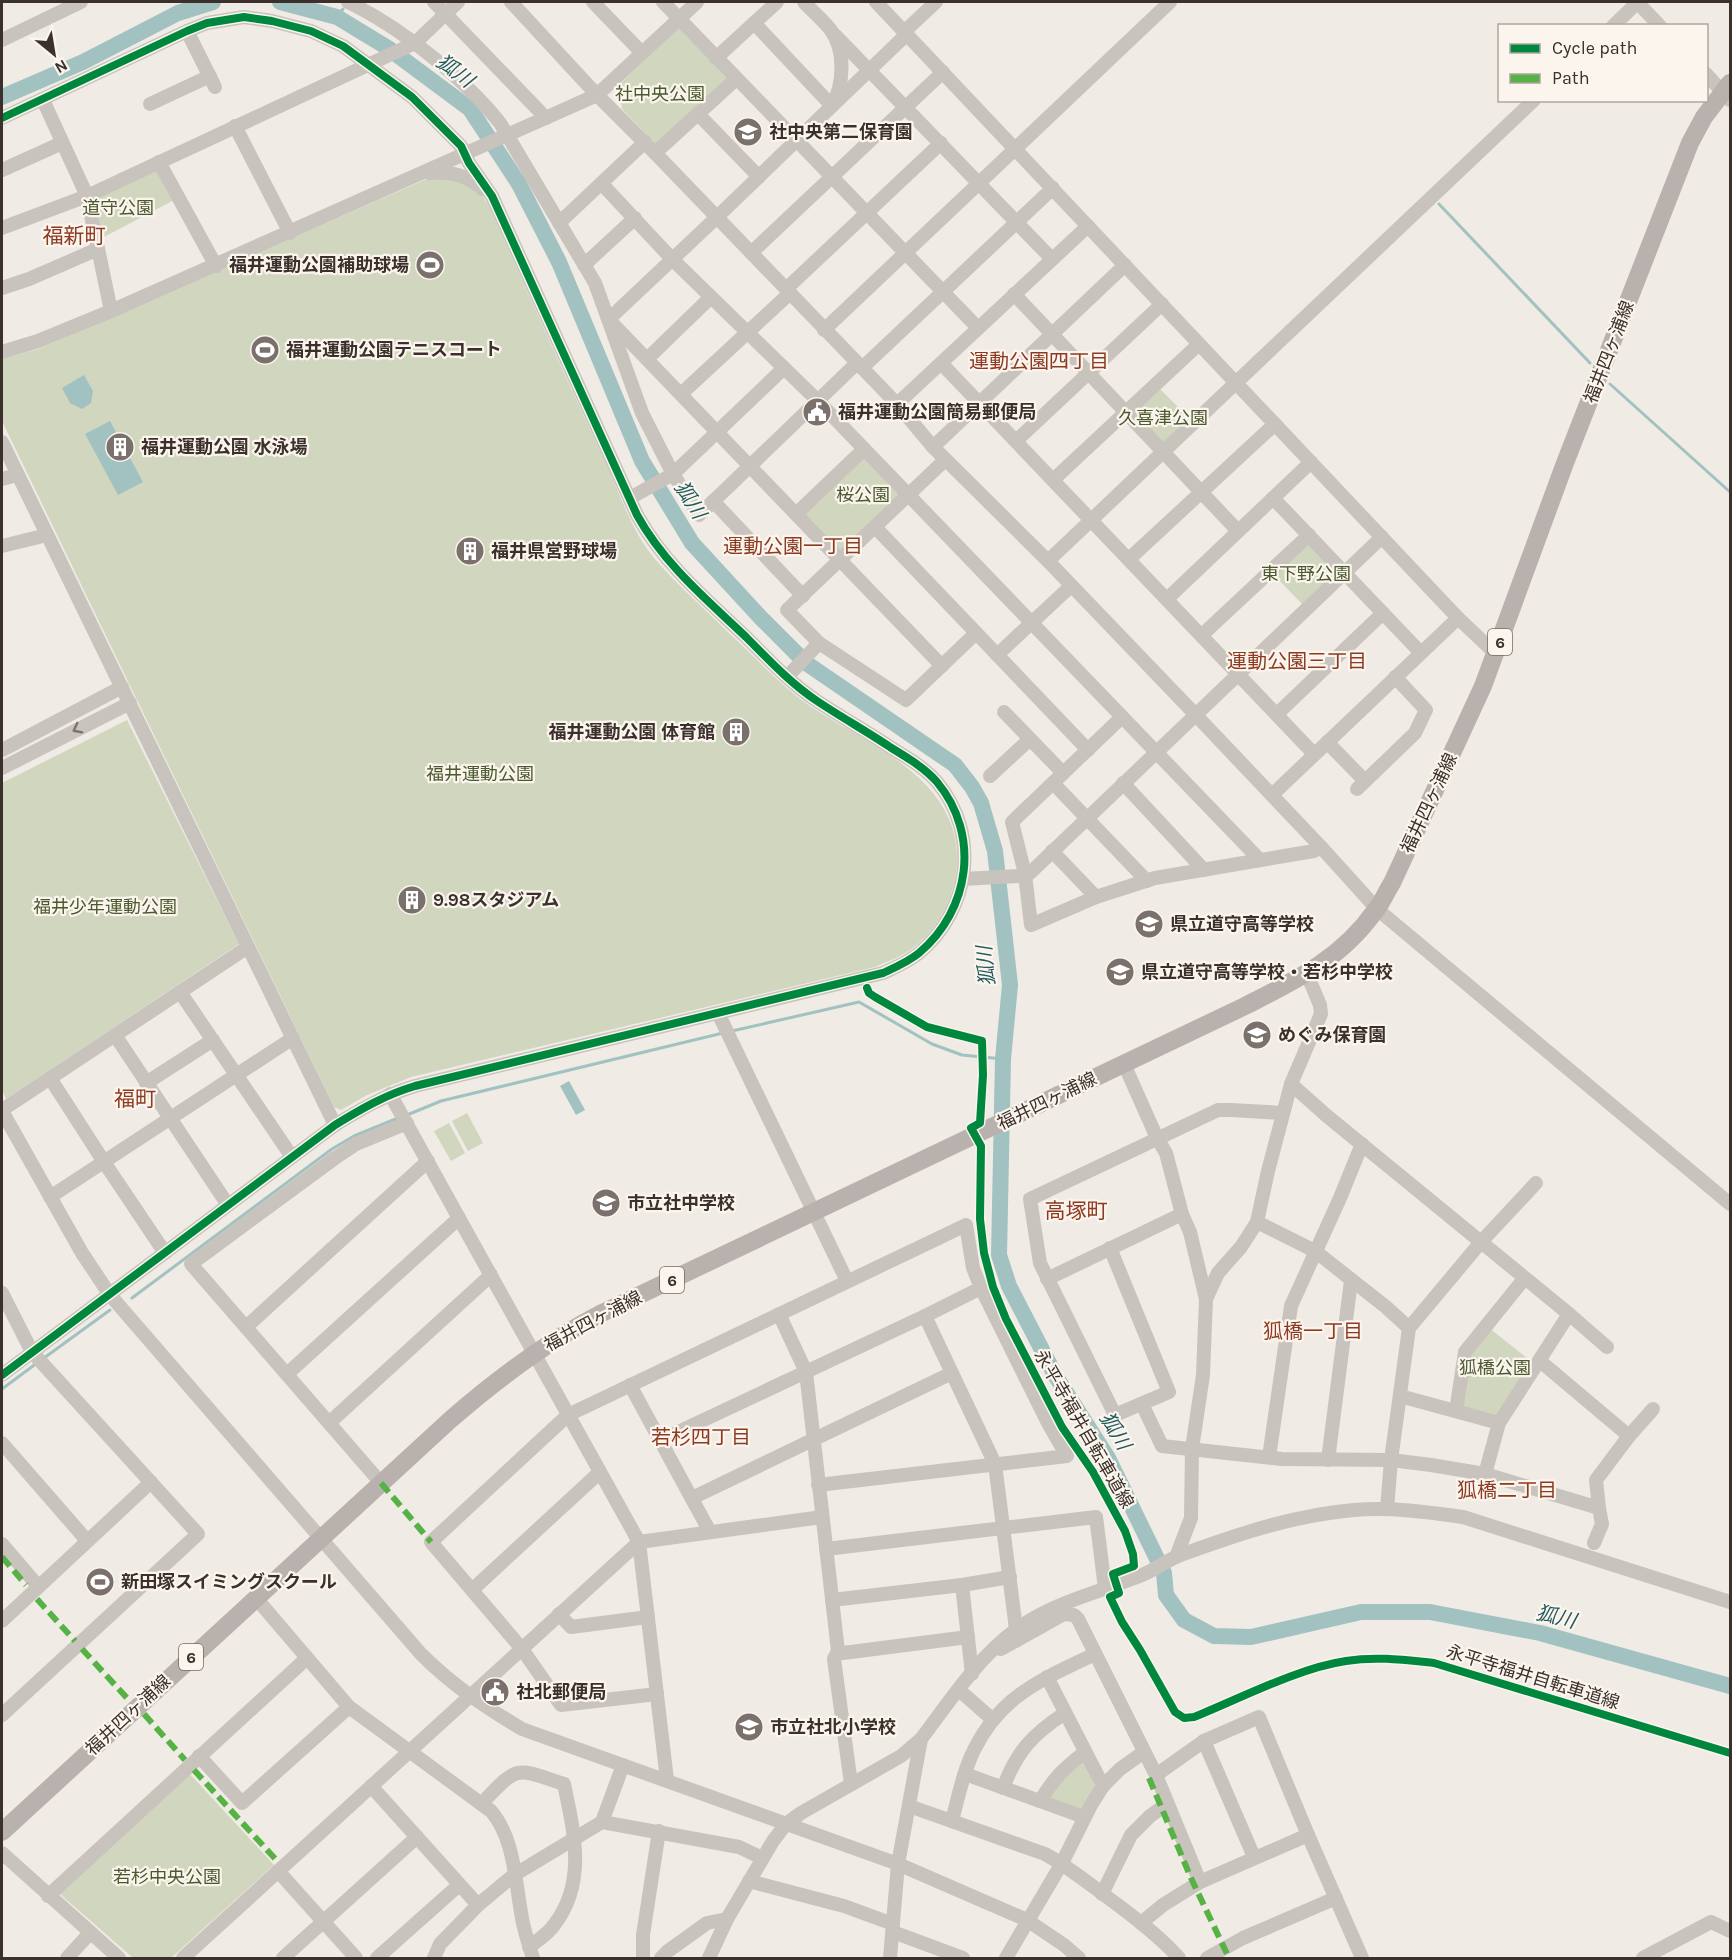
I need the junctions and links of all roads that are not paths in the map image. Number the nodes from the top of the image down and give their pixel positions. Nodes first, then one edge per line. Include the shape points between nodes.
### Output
1 (81, 2) edge
2 (348, 2) edge
3 (364, 2) edge
4 (434, 2) edge
5 (458, 2) edge
6 (593, 2) edge
7 (663, 2) edge
8 (697, 2) edge
9 (777, 2) edge
10 (804, 2) edge
11 (876, 2) edge
12 (936, 2) edge
13 (1170, 2) edge
14 (1642, 3) edge
15 (520, 5) edge
16 (61, 6) edge
17 (446, 13) junction
18 (376, 16) junction
19 (679, 18) junction
20 (754, 23) junction
21 (1616, 24) edge
22 (1658, 24) edge
23 (187, 31) junction
24 (831, 31) junction
25 (906, 33) junction
26 (2, 40) edge
27 (408, 45) junction
28 (642, 53) junction
29 (716, 58) junction
30 (371, 62) junction
31 (869, 70) junction
32 (943, 72) junction
33 (1708, 75) edge
34 (736, 79) junction
35 (1728, 91) edge
36 (597, 95) junction
37 (42, 100) junction
38 (1532, 102) edge
39 (150, 104) dead end
40 (832, 106) junction
41 (906, 107) junction
42 (698, 114) junction
43 (2, 118) edge
44 (546, 118) junction
45 (236, 126) junction
46 (503, 136) junction
47 (796, 141) junction
48 (645, 142) junction
49 (62, 143) junction
50 (941, 143) junction
51 (1015, 149) junction
52 (468, 153) junction
53 (655, 153) junction
54 (159, 162) junction
55 (2, 170) edge
56 (422, 173) junction
57 (759, 177) junction
58 (831, 177) junction
59 (979, 183) junction
60 (602, 184) junction
61 (1053, 188) junction
62 (87, 196) junction
63 (492, 196) junction
64 (866, 213) junction
65 (635, 218) junction
66 (717, 218) junction
67 (1017, 222) junction
68 (560, 223) junction
69 (1088, 226) junction
70 (2, 228) edge
71 (290, 233) junction
72 (98, 249) junction
73 (751, 253) junction
74 (905, 253) junction
75 (672, 259) junction
76 (1052, 259) junction
77 (584, 265) junction
78 (1125, 265) junction
79 (216, 266) junction
80 (2, 288) edge
81 (788, 291) junction
82 (943, 292) junction
83 (1014, 294) junction
84 (711, 297) junction
85 (1162, 304) junction
86 (111, 311) junction
87 (609, 319) junction
88 (978, 328) junction
89 (824, 330) junction
90 (747, 332) junction
91 (1052, 334) junction
92 (1199, 344) junction
93 (2, 352) edge
94 (647, 359) junction
95 (941, 363) junction
96 (860, 366) junction
97 (784, 368) junction
98 (1089, 372) junction
99 (1237, 383) junction
100 (681, 394) junction
101 (818, 401) junction
102 (980, 403) junction
103 (897, 404) junction
104 (1126, 412) junction
105 (1275, 423) junction
106 (718, 432) junction
107 (1016, 441) junction
108 (2, 442) edge
109 (933, 447) junction
110 (864, 448) junction
111 (1164, 452) junction
112 (945, 460) junction
113 (1311, 462) junction
114 (750, 466) junction
115 (17, 475) junction
116 (668, 478) junction
117 (2, 479) edge
118 (1053, 480) junction
119 (1201, 491) junction
120 (909, 495) junction
121 (633, 496) junction
122 (1273, 498) junction
123 (713, 501) junction
124 (796, 514) junction
125 (1091, 520) junction
126 (875, 527) junction
127 (1238, 531) junction
128 (47, 535) junction
129 (1309, 535) junction
130 (1382, 537) junction
131 (2, 546) edge
132 (1129, 559) junction
133 (840, 560) junction
134 (1048, 561) junction
135 (1345, 572) junction
136 (1071, 586) junction
137 (803, 596) junction
138 (1167, 599) junction
139 (1383, 613) junction
140 (1458, 618) junction
141 (1031, 623) junction
142 (976, 633) junction
143 (1202, 635) junction
144 (815, 646) junction
145 (1421, 653) junction
146 (1496, 654) junction
147 (997, 655) junction
148 (942, 666) junction
149 (1238, 673) junction
150 (790, 674) junction
151 (1395, 677) junction
152 (122, 687) junction
153 (129, 703) junction
154 (1005, 711) dead end
155 (1276, 714) junction
156 (1195, 715) junction
157 (1122, 717) junction
158 (1030, 739) junction
159 (1327, 742) junction
160 (2, 750) edge
161 (1088, 750) junction
162 (1156, 752) junction
163 (1314, 754) junction
164 (2, 768) edge
165 (990, 776) dead end
166 (1058, 778) junction
167 (1123, 783) junction
168 (1272, 795) junction
169 (1086, 818) junction
170 (1321, 847) junction
171 (1052, 851) junction
172 (1260, 860) junction
173 (1204, 870) junction
174 (1023, 875) junction
175 (963, 879) junction
176 (1147, 881) junction
177 (1096, 897) junction
178 (1377, 909) junction
179 (248, 947) junction
180 (1307, 974) junction
181 (180, 992) junction
182 (718, 1013) junction
183 (115, 1035) junction
184 (293, 1038) junction
185 (213, 1040) junction
186 (1124, 1064) junction
187 (236, 1075) junction
188 (50, 1078) junction
189 (146, 1083) junction
190 (1291, 1084) junction
191 (390, 1094) junction
192 (2, 1111) edge
193 (1283, 1113) junction
194 (170, 1119) junction
195 (404, 1119) junction
196 (335, 1125) junction
197 (1157, 1138) junction
198 (1362, 1144) junction
199 (292, 1157) junction
200 (428, 1161) junction
201 (104, 1162) junction
202 (1536, 1183) dead end
203 (50, 1197) junction
204 (1731, 1204) edge
205 (228, 1205) junction
206 (813, 1212) junction
207 (1182, 1214) junction
208 (459, 1218) junction
209 (1257, 1222) junction
210 (1481, 1242) junction
211 (1110, 1248) junction
212 (1315, 1251) junction
213 (165, 1253) junction
214 (491, 1275) junction
215 (1047, 1279) junction
216 (1524, 1279) junction
217 (847, 1281) junction
218 (1351, 1281) junction
219 (981, 1288) junction
220 (2, 1293) edge
221 (110, 1295) junction
222 (1206, 1299) junction
223 (779, 1314) junction
224 (1569, 1314) junction
225 (925, 1316) junction
226 (246, 1327) junction
227 (1409, 1328) junction
228 (1607, 1347) dead end
229 (534, 1353) junction
230 (37, 1358) junction
231 (1540, 1361) junction
232 (806, 1372) junction
233 (952, 1373) junction
234 (287, 1374) junction
235 (2, 1375) edge
236 (630, 1385) junction
237 (1400, 1396) junction
238 (1142, 1404) junction
239 (1653, 1409) dead end
240 (1456, 1411) junction
241 (568, 1415) junction
242 (329, 1423) junction
243 (1499, 1424) junction
244 (1629, 1436) junction
245 (813, 1439) junction
246 (661, 1440) junction
247 (2, 1443) edge
248 (1192, 1449) junction
249 (1269, 1457) junction
250 (1329, 1460) junction
251 (1391, 1460) junction
252 (995, 1464) junction
253 (600, 1472) junction
254 (1485, 1474) junction
255 (151, 1482) junction
256 (381, 1483) junction
257 (818, 1485) junction
258 (692, 1498) junction
259 (1599, 1508) junction
260 (1387, 1509) junction
261 (822, 1517) junction
262 (1004, 1527) junction
263 (710, 1532) junction
264 (321, 1539) junction
265 (85, 1542) junction
266 (639, 1542) junction
267 (1594, 1543) dead end
268 (2, 1544) edge
269 (825, 1549) junction
270 (1176, 1557) junction
271 (1010, 1577) junction
272 (962, 1585) junction
273 (38, 1586) junction
274 (1105, 1588) junction
275 (472, 1590) junction
276 (256, 1598) junction
277 (832, 1600) junction
278 (1731, 1602) edge
279 (560, 1614) junction
280 (648, 1617) junction
281 (2, 1621) edge
282 (1016, 1629) junction
283 (968, 1637) junction
284 (522, 1649) junction
285 (838, 1651) junction
286 (988, 1654) junction
287 (1095, 1654) junction
288 (307, 1658) junction
289 (972, 1674) junction
290 (1047, 1677) junction
291 (959, 1690) junction
292 (657, 1694) junction
293 (469, 1696) junction
294 (349, 1707) junction
295 (1065, 1713) junction
296 (2, 1715) edge
297 (992, 1719) junction
298 (921, 1739) junction
299 (1204, 1741) junction
300 (410, 1750) junction
301 (1086, 1752) junction
302 (1144, 1752) junction
303 (199, 1756) junction
304 (623, 1765) junction
305 (965, 1774) junction
306 (1156, 1775) junction
307 (667, 1780) junction
308 (851, 1784) junction
309 (371, 1786) junction
310 (1103, 1786) junction
311 (1003, 1788) junction
312 (1040, 1801) junction
313 (481, 1804) junction
314 (1167, 1804) junction
315 (909, 1806) junction
316 (1084, 1817) junction
317 (952, 1821) junction
318 (602, 1822) junction
319 (786, 1824) junction
320 (659, 1831) junction
321 (2, 1832) edge
322 (1308, 1834) junction
323 (417, 1838) junction
324 (576, 1838) junction
325 (2, 1853) edge
326 (1254, 1857) junction
327 (762, 1858) junction
328 (1062, 1863) junction
329 (898, 1864) junction
330 (278, 1871) junction
331 (514, 1875) junction
332 (749, 1881) junction
333 (1200, 1882) junction
334 (459, 1885) junction
335 (1102, 1894) junction
336 (48, 1896) junction
337 (1336, 1898) junction
338 (478, 1905) junction
339 (727, 1919) junction
340 (1027, 1920) junction
341 (323, 1922) junction
342 (1141, 1923) junction
343 (893, 1928) junction
344 (1731, 1931) edge
345 (90, 1933) junction
346 (531, 1953) edge
347 (945, 1955) edge
348 (186, 1958) edge
349 (67, 1959) edge
350 (119, 1959) edge
351 (283, 1959) edge
352 (356, 1959) edge
353 (377, 1959) edge
354 (434, 1959) edge
355 (643, 1959) edge
356 (661, 1959) edge
357 (709, 1959) edge
358 (891, 1959) edge
359 (963, 1959) edge
360 (1006, 1959) edge
361 (1079, 1959) edge
362 (1179, 1959) edge
363 (1207, 1959) edge
364 (1362, 1959) edge
365 (1644, 1959) edge

1 - 16 street
2 - 18 street
3 - 18 street
4 - 17 street
5 - 17 street
6 - 28 street
7 - 19 street
8 - 19 street
9 - 20 street
10 - 24 street
11 - 25 street
12 - 25 street
13 - 51 street
14 - 21 street
14 - 22 street
15 - 36 street
16 - 26 street
17 - 27 street
17 - 44 street
18 - 27 street
19 - 28 street
19 - 29 street
20 - 29 street
20 - 40 street
23 - 30 street via 223,19 272,21 311,31
23 - 37 street
23 - 39 street via 212,82
24 - 31 street
24 - 40 street via 842,71
25 - 31 street
25 - 32 street
27 - 30 street
27 - 46 street via 482,101
28 - 36 street
29 - 34 street
30 - 45 street
30 - 52 street
31 - 40 street
31 - 41 street
32 - 41 street
32 - 51 street
33 - 35 street
34 - 42 street
34 - 47 street
35 - 146 main road, 福井四ヶ浦線 / 6 via 1704,117 1690,142 1565,463
36 - 44 street
36 - 48 street
37 - 43 street
37 - 49 street
38 - 99 street
40 - 47 street
41 - 50 street
41 - 58 street
42 - 53 street
42 - 57 street
44 - 46 street
45 - 54 street
45 - 71 street
46 - 52 street
46 - 68 street
47 - 57 street
47 - 58 street
48 - 53 street
48 - 60 street
49 - 55 street
49 - 62 street
50 - 59 street
50 - 64 street
51 - 59 street
51 - 61 street
52 - 56 street
52 - 63 street
53 - 66 street
54 - 62 street
54 - 79 street
56 - 63 street via 457,174 471,179
56 - 71 street
57 - 66 street
58 - 64 street
58 - 73 street
59 - 67 street
59 - 74 street
60 - 65 street
60 - 68 street
61 - 67 street
61 - 69 street
62 - 70 street
62 - 72 street
63 - 121 street
64 - 74 street
64 - 81 street
65 - 75 street
65 - 77 street
66 - 73 street
66 - 75 street
67 - 76 street
67 - 82 street
68 - 77 street
69 - 76 street
69 - 78 street
71 - 79 street
72 - 80 street
72 - 86 street
73 - 81 street
74 - 82 street
74 - 89 street
75 - 84 street
75 - 87 street
76 - 83 street
77 - 87 street
78 - 85 street
78 - 91 street
79 - 86 street
81 - 89 street
81 - 90 street
82 - 88 street
82 - 96 street
83 - 88 street
83 - 91 street
84 - 90 street
84 - 94 street
85 - 92 street
85 - 98 street
86 - 93 street
87 - 94 street
87 - 116 street
88 - 95 street
89 - 96 street
90 - 97 street
90 - 100 street
91 - 98 street
91 - 102 street
92 - 99 street
92 - 104 street
94 - 100 street
95 - 102 street
95 - 103 street
96 - 101 street
96 - 103 street
97 - 101 street
97 - 106 street
98 - 104 street
98 - 107 street
99 - 105 street
99 - 111 street
100 - 106 street
101 - 110 street
101 - 114 street
102 - 107 street
102 - 109 street
103 - 109 street
104 - 111 street
104 - 118 street
105 - 113 street
105 - 119 street
106 - 114 street
106 - 116 street
107 - 118 street
108 - 115 street
109 - 112 street
110 - 120 street
110 - 124 street
111 - 119 street
111 - 125 street
112 - 120 street
112 - 134 street
113 - 122 street
113 - 130 street
114 - 123 street
114 - 124 street
115 - 117 street
115 - 128 street
116 - 121 street
116 - 123 street via 699,515
118 - 125 street
119 - 127 street
119 - 132 street
120 - 126 street
120 - 141 street
121 - 150 street via 645,529 676,570
122 - 127 street
122 - 129 street
123 - 137 street
124 - 133 street
125 - 132 street
125 - 134 street
126 - 133 street
126 - 142 street
127 - 138 street
128 - 131 street
128 - 152 street
129 - 135 street
129 - 143 street
130 - 135 street
130 - 140 street
132 - 138 street
133 - 137 street
133 - 148 street
134 - 136 street
135 - 139 street
135 - 149 street
136 - 141 street
136 - 156 street
137 - 144 street via 787,610
138 - 143 street
139 - 145 street
139 - 155 street
140 - 145 street
140 - 146 street
141 - 147 street
141 - 157 street
142 - 147 street
142 - 148 street
143 - 149 street
144 - 148 street via 906,700
144 - 150 street
145 - 151 street
146 - 178 main road, 福井四ヶ浦線 / 6
147 - 161 street
149 - 155 street
149 - 156 street
150 - 175 street via 815,700 915,763 937,782 958,821 964,846
151 - 159 street
151 - 159 street via 1426,710 1416,733 1361,785
152 - 153 street
152 - 160 street
153 -> 164 street
153 - 179 street
154 - 158 street
155 - 163 street
156 - 162 street
156 - 168 street
157 - 161 street
157 - 162 street
158 - 165 street
158 - 166 street
159 - 163 street
161 - 166 street
162 - 167 street
162 - 172 street
163 - 168 street
166 - 169 street
166 - 174 street via 1012,822
167 - 169 street
167 - 173 street
168 - 170 street
169 - 171 street
169 - 176 street
170 - 172 street
170 - 178 street
171 - 174 street
171 - 177 street
172 - 173 street
173 - 176 street
174 - 175 street
174 - 177 street via 1031,925
175 - 182 street via 950,916 940,931 901,965 883,973
176 - 177 street
178 - 180 main road, 福井四ヶ浦線 / 6 via 1347,944
178 - 204 street
179 - 181 street
179 - 184 street
180 - 186 main road, 福井四ヶ浦線 / 6
180 - 190 street via 1321,1014
181 - 183 street
181 - 185 street
182 - 191 street
182 - 206 street
183 - 188 street
183 - 189 street
184 - 187 street
184 - 196 street
185 - 187 street
185 - 189 street
186 - 197 street
186 - 206 main road, 福井四ヶ浦線 / 6
187 - 194 street
187 - 199 street
188 - 192 street
188 - 201 street
189 - 194 street
190 - 193 street
190 - 198 street
191 - 195 street
191 - 196 street
192 - 203 street
193 - 197 street via 1218,1110
193 - 209 street
194 - 201 street
194 - 205 street
195 - 200 street
195 - 226 street via 335,1158 191,1264
196 - 199 street
197 - 207 street via 1166,1153
197 - 215 street via 1030,1199 1040,1263
198 - 210 street
198 - 212 street
199 - 205 street
200 - 208 street
200 - 226 street
201 - 203 street
201 - 213 street
202 - 210 street
203 - 221 street
205 - 213 street
206 - 217 street
206 - 229 main road, 福井四ヶ浦線 / 6 via 593,1318
207 - 211 street
207 - 222 street
208 - 214 street
208 - 234 street
209 - 212 street
209 - 222 street via 1218,1273
210 - 216 street
210 - 227 street
211 - 215 street
211 - 238 street via 1169,1392
212 - 218 street
212 - 249 street via 1290,1306
213 - 221 street
214 - 229 street
214 - 242 street
215 - 238 street via 1115,1415
216 - 224 street
216 - 240 street via 1464,1353
217 - 219 street via 966,1225 973,1268
217 - 223 street
218 - 227 street
218 - 250 street
219 - 225 street
219 - 252 street via 1067,1456
220 - 230 street
221 - 230 street
221 - 264 street
222 - 248 street via 1203,1375
223 - 232 street
223 - 236 street
224 - 228 street
224 - 231 street
225 - 232 street
225 - 233 street
226 - 234 street
227 - 237 street
229 - 241 street
229 - 256 main road, 福井四ヶ浦線 / 6 via 476,1397
230 - 235 street
230 - 255 street
231 - 243 street
231 - 244 street
232 - 245 street
232 - 246 street
233 - 245 street
233 - 252 street
234 - 242 street
236 - 241 street
236 - 246 street
237 - 240 street
237 - 251 street
238 - 248 street via 1162,1446
239 - 244 street
240 - 243 street
241 - 253 street
241 - 275 street via 431,1542
242 - 256 street
243 - 254 street
244 - 259 street via 1596,1480
245 - 257 street
245 - 258 street
246 - 258 street
247 - 265 street
248 - 249 street
248 - 270 street via 1191,1518
249 - 250 street
250 - 251 street
251 - 254 street
251 - 260 street
252 - 257 street
252 - 262 street
253 - 266 street
253 - 275 street
254 - 259 street
255 - 265 street
255 - 296 street via 198,1534
256 - 264 main road, 福井四ヶ浦線 / 6
257 - 261 street
258 - 263 street
259 - 267 street via 1602,1524
260 - 270 street via 1300,1518
260 - 278 street via 1463,1517
261 - 263 street
261 - 269 street
262 - 269 street
262 - 271 street
262 - 274 street via 1096,1517
263 - 266 street
264 - 276 main road, 福井四ヶ浦線 / 6
264 - 293 street via 437,1670
265 - 273 street
266 - 279 street
266 - 280 street
268 - 273 street
269 - 277 street
270 - 274 street
271 - 272 street
271 - 282 street
272 - 277 street
272 - 283 street
273 - 281 street
274 - 282 street via 1044,1612
275 - 284 street
276 - 288 street
276 - 321 main road, 福井四ヶ浦線 / 6
277 - 285 street
279 - 280 street via 571,1627
279 - 284 street
280 - 292 street
282 - 286 street
283 - 285 street
283 - 289 street
284 - 292 street via 561,1705
284 - 293 street
285 - 308 street via 834,1659
286 - 287 street via 1064,1614 1077,1619
286 - 289 street
287 - 290 street
287 - 302 street
288 - 294 street
288 - 303 street
289 - 291 street
290 - 295 street
290 - 297 street via 1021,1693
291 - 297 street
291 - 298 street
292 - 307 street
293 - 300 street
293 - 304 street via 522,1729
294 - 300 street
294 - 303 street via 242,1803
295 - 301 street
295 - 311 street via 1044,1726 1026,1745 1012,1764
297 - 305 street
298 - 308 street via 901,1756
298 - 315 street
299 - 306 street
299 - 322 street via 1259,1717
299 - 326 street
300 - 309 street
300 - 313 street
301 - 310 street
301 - 312 street via 1052,1781
302 - 306 street
302 - 310 street
303 - 336 street
304 - 307 street
304 - 318 street
305 - 311 street
305 - 317 street
306 - 314 street
307 - 319 street
308 - 319 street
309 - 323 street
309 - 330 street
310 - 316 street
311 - 312 street
312 - 316 street
313 - 324 street via 517,1772 564,1785
313 - 331 street via 506,1832
314 - 333 street
314 - 335 street via 1131,1835
315 - 317 street
315 - 329 street
316 - 328 street
317 - 328 street
318 - 320 street
318 - 324 street
319 - 327 street
319 - 329 street
320 - 327 street via 739,1847
320 - 355 street
322 - 326 street
322 - 337 street
323 - 334 street
323 - 341 street
324 - 331 street
324 - 346 street via 574,1882 567,1903 555,1925
325 - 336 street
326 - 333 street
327 - 332 street
328 - 335 street
328 - 340 street
329 - 340 street
329 - 343 street
330 - 341 street
330 - 348 street
331 - 338 street
331 - 346 street
332 - 339 street
332 - 343 street via 843,1906
333 - 342 street
334 - 338 street
334 - 353 street
335 - 342 street
336 - 345 street
337 - 363 street via 1243,1938
337 - 364 street
338 - 354 street via 441,1944
339 - 356 street via 707,1923
339 - 357 street
340 - 360 street
340 - 361 street
341 - 351 street
341 - 352 street
342 - 362 street
343 - 347 street
343 - 358 street
344 - 365 street via 1711,1922
345 - 349 street
345 - 350 street
347 - 359 street

